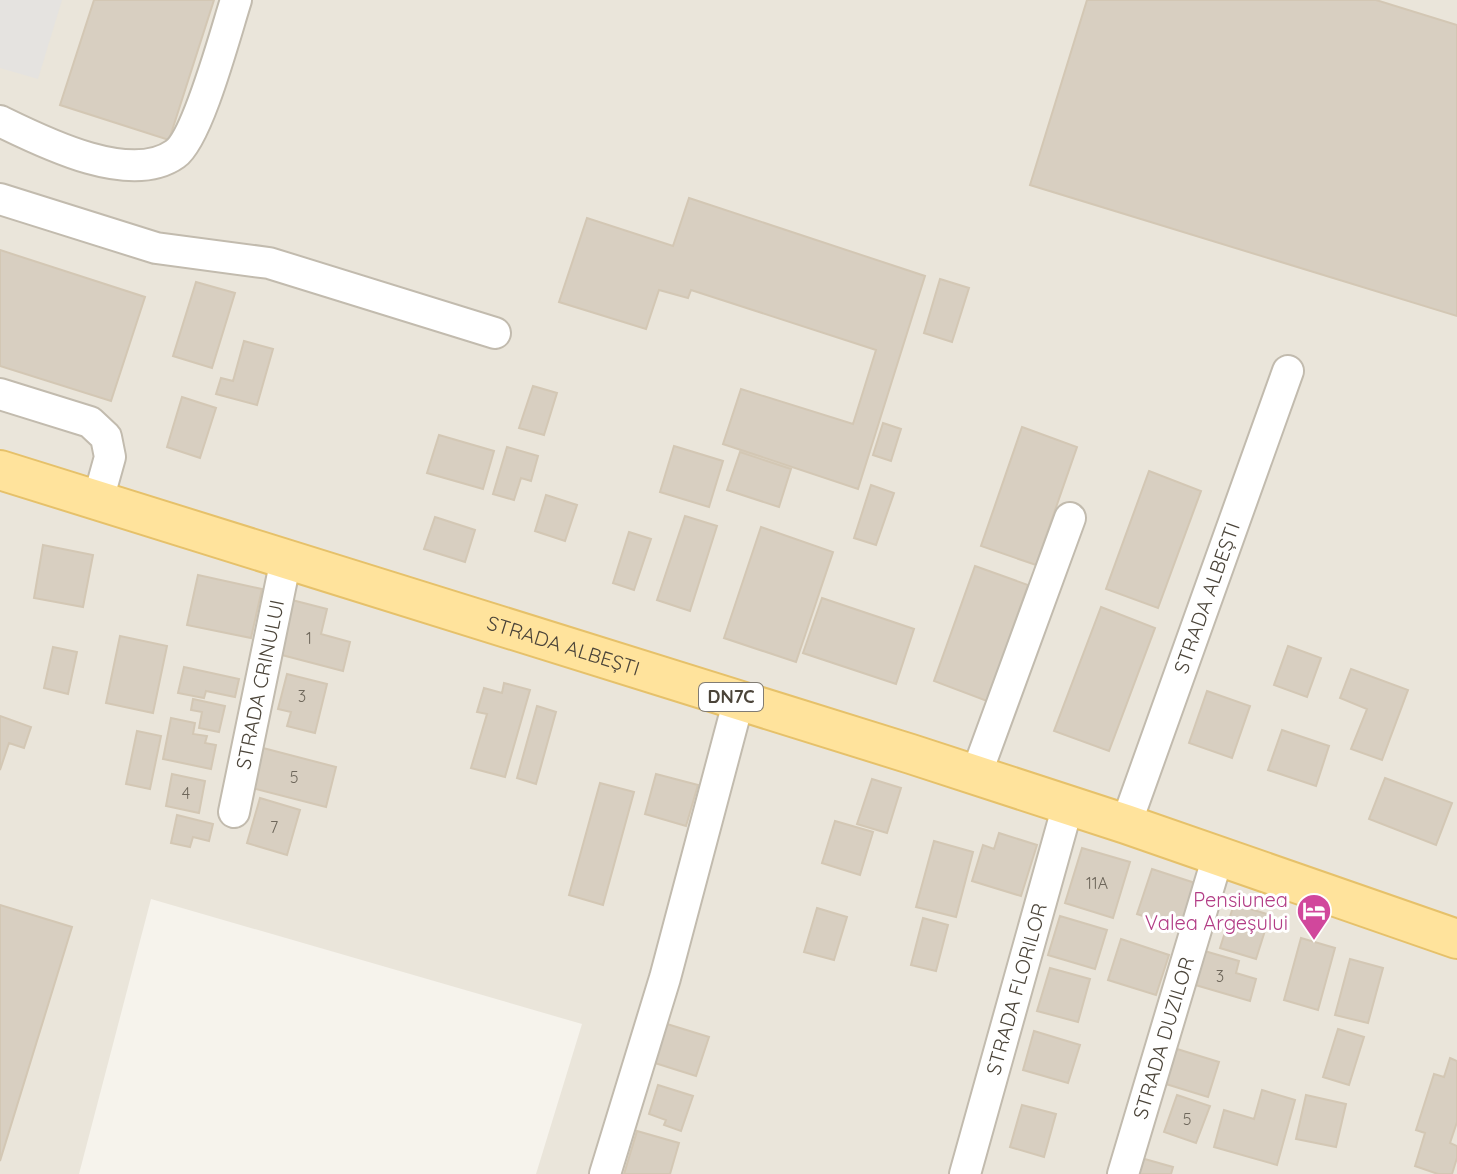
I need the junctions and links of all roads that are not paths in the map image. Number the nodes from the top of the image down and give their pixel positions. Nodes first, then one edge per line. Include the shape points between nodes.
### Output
1 (236, 0) edge
2 (0, 121) edge
3 (0, 199) edge
4 (495, 333) dead end
5 (1288, 371) dead end
6 (0, 394) edge
7 (0, 470) edge
8 (98, 500) junction
9 (1070, 518) dead end
10 (286, 559) junction
11 (739, 699) junction
12 (976, 775) junction
13 (1068, 805) junction
14 (234, 812) dead end
15 (1126, 824) junction
16 (1218, 856) junction
17 (1457, 939) edge
18 (605, 1174) edge
19 (965, 1174) edge
20 (1123, 1174) edge

1 - 2 street via 192,132 176,154 151,163 114,165
3 - 4 street via 156,248 269,263
5 - 15 street, STRADA ALBEȘTI
6 - 8 street via 90,422 106,437 110,457
7 - 8 main road, STRADA ALBEȘTI / DN7C
8 - 10 main road, STRADA ALBEȘTI / DN7C
9 - 12 street
10 - 11 main road, STRADA ALBEȘTI / DN7C
10 - 14 street, STRADA CRINULUI
11 - 12 main road, STRADA ALBEȘTI / DN7C
11 - 18 street via 665,978
12 - 13 main road, STRADA ALBEȘTI / DN7C
13 - 15 main road, STRADA ALBEȘTI / DN7C
13 - 19 street, STRADA FLORILOR
15 - 16 main road, STRADA ALBEȘTI / DN7C
16 - 17 main road, STRADA ALBEȘTI / DN7C
16 - 20 street, STRADA DUZILOR

